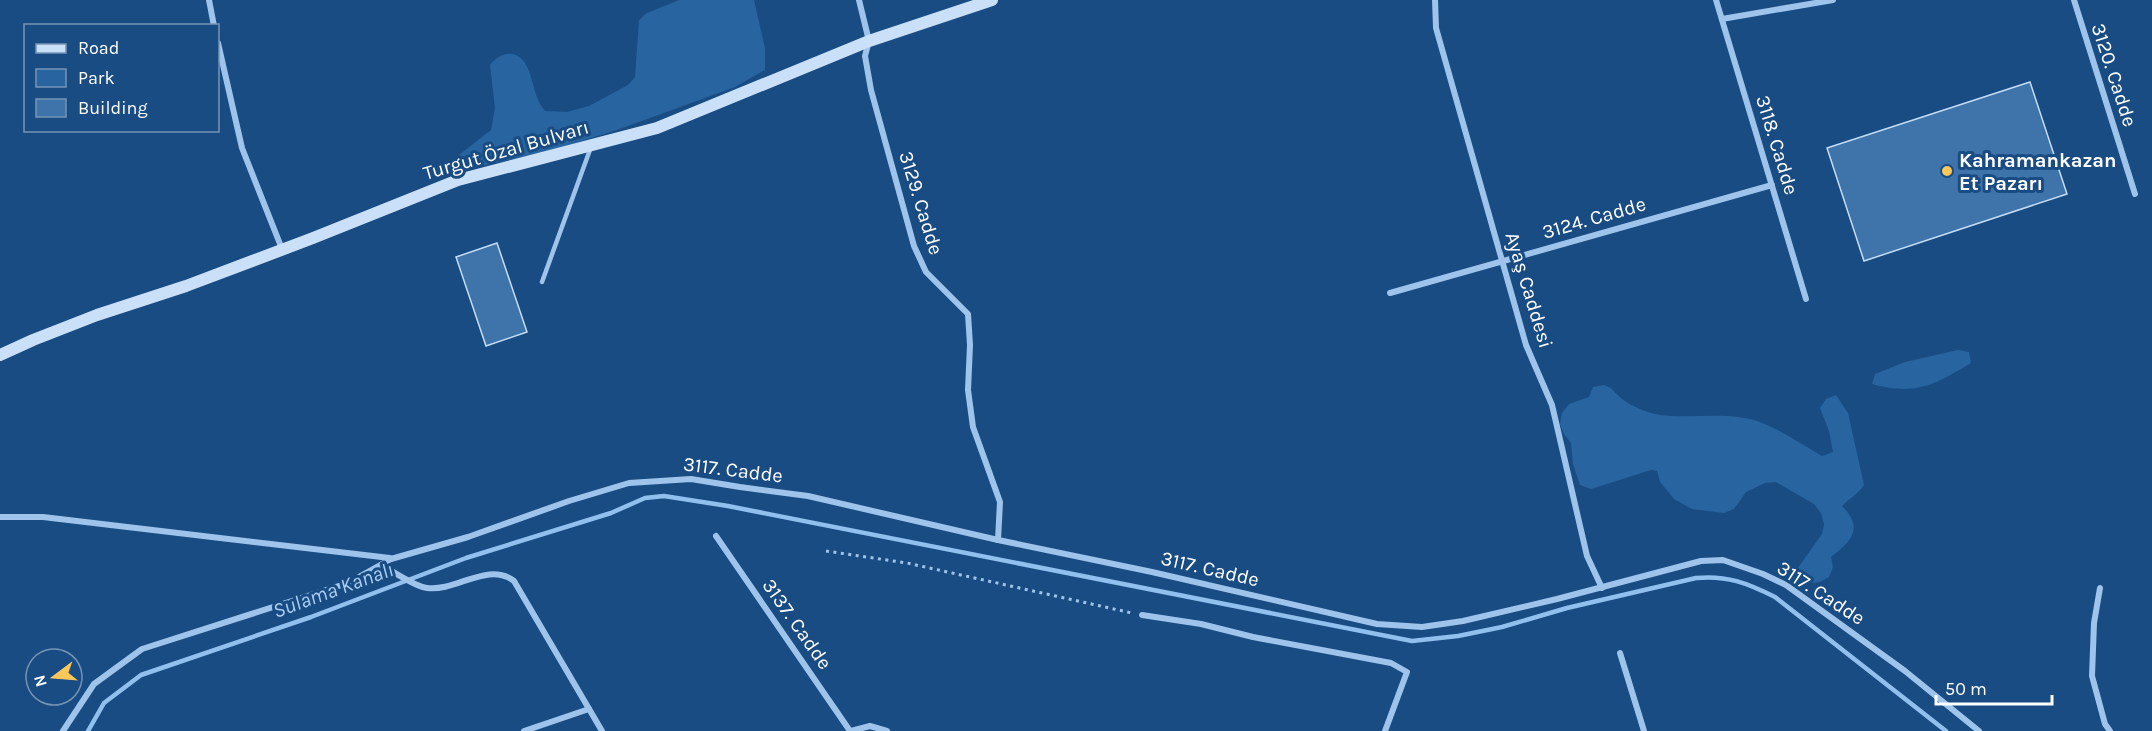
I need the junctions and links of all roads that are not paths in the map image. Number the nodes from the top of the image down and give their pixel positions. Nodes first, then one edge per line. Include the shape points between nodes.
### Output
1 (209, 0) edge
2 (859, 0) edge
3 (992, 0) edge
4 (1435, 0) edge
5 (1716, 0) edge
6 (1833, 0) edge
7 (2074, 0) edge
8 (1722, 19) junction
9 (214, 24) edge
10 (869, 41) junction
11 (219, 48) edge
12 (591, 147) junction
13 (1772, 185) junction
14 (2135, 194) dead end
15 (282, 249) junction
16 (1503, 261) junction
17 (542, 282) dead end
18 (1390, 293) dead end
19 (1806, 299) dead end
20 (0, 356) edge
21 (0, 517) edge
22 (716, 536) dead end
23 (998, 540) junction
24 (391, 559) junction
25 (381, 565) junction
26 (1602, 588) junction
27 (2100, 588) dead end
28 (1142, 615) road end
29 (1620, 653) dead end
30 (589, 710) junction
31 (63, 731) edge
32 (524, 731) edge
33 (602, 731) edge
34 (851, 731) edge
35 (886, 731) edge
36 (1385, 731) edge
37 (1644, 731) edge
38 (1979, 731) edge
39 (2110, 731) edge

1 - 9 street
2 - 10 street, 3129. Cadde
3 - 10 street, Turgut Özal Bulvarı
4 - 16 street, Ayaş Caddesi via 1436,28
5 - 8 street, 3118. Cadde
6 - 8 street
7 - 14 street, 3120. Cadde
8 - 13 street, 3118. Cadde
10 - 12 street, Turgut Özal Bulvarı via 657,128
10 - 23 street, 3129. Cadde via 865,56 871,90 914,246 926,272 969,314 968,390 973,427 1000,502
11 - 15 street via 242,148
12 - 15 street, Turgut Özal Bulvarı via 458,180
12 - 17 lane
13 - 16 street, 3124. Cadde
13 - 19 street, 3118. Cadde
15 - 20 street, Turgut Özal Bulvarı via 96,315
16 - 18 street, 3124. Cadde
16 - 26 street, Ayaş Caddesi via 1526,345 1552,405 1587,556
21 - 24 street via 43,517
22 - 34 street, 3137. Cadde
23 - 24 street, 3117. Cadde via 808,496 691,478 629,483
23 - 26 street, 3117. Cadde via 1377,624 1444,625
24 - 25 street
25 - 30 street via 425,588 506,574 514,580
25 - 31 street via 348,583 142,649 94,684
26 - 38 street, 3117. Cadde via 1701,561 1723,560 1763,574 1843,624
27 - 39 street via 2092,676
28 - 36 street via 1391,663 1407,672
29 - 37 street
30 - 32 street
30 - 33 street
34 - 35 street via 870,726

